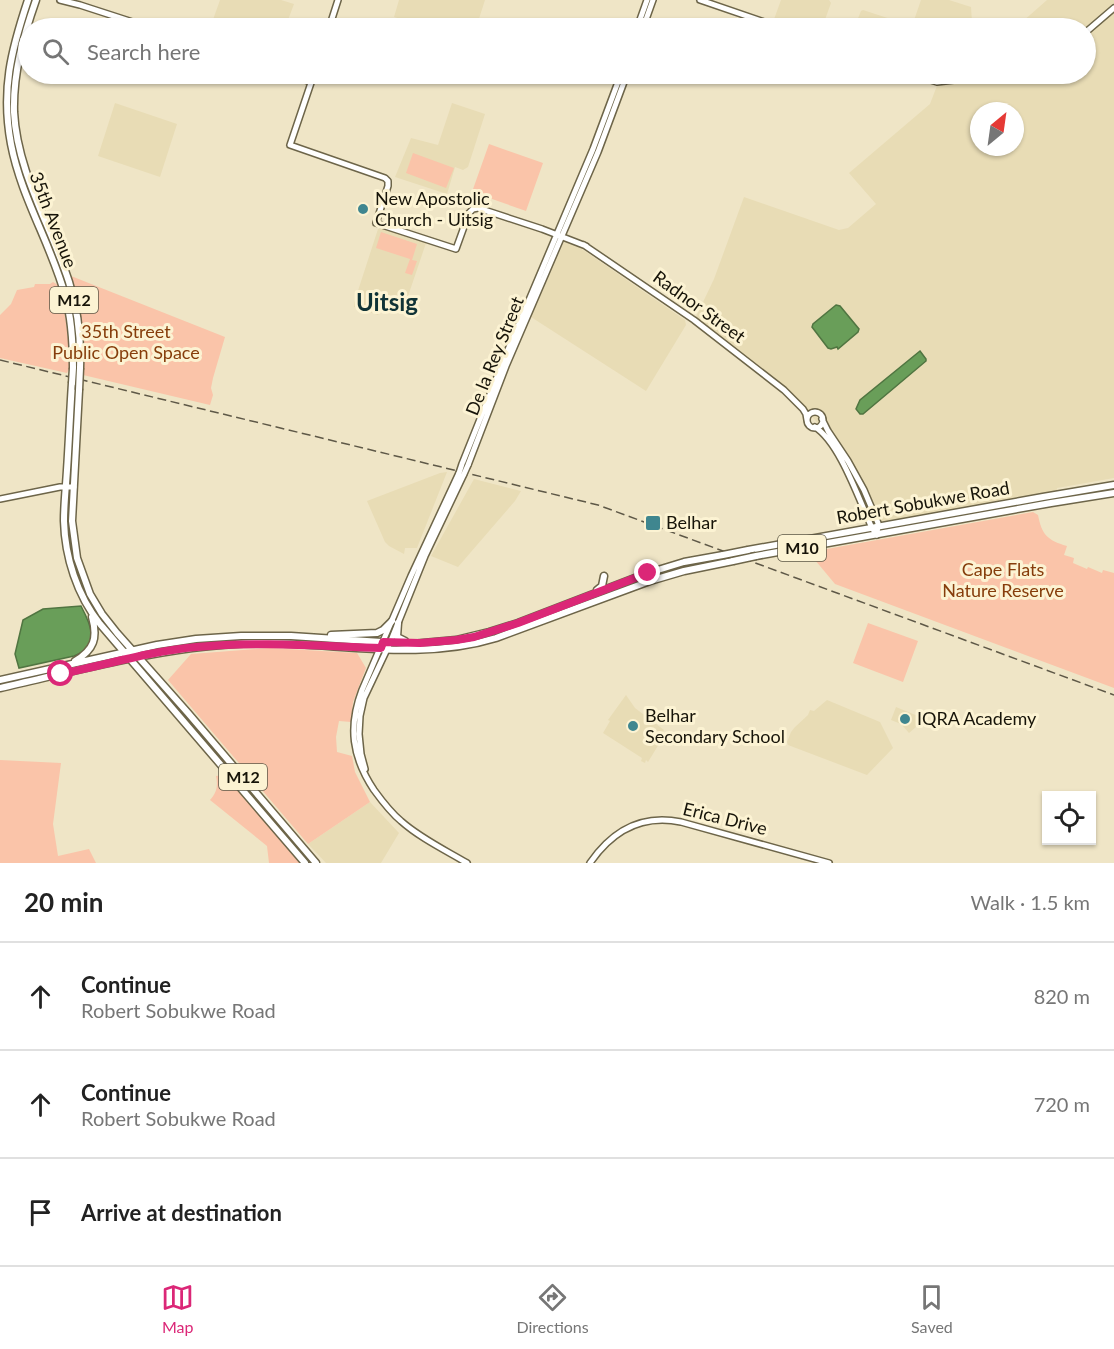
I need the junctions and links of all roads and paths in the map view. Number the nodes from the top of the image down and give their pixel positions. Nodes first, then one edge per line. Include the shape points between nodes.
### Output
1 (28, 0) edge
2 (36, 0) edge
3 (60, 0) edge
4 (71, 0) edge
5 (338, 0) edge
6 (647, 0) edge
7 (653, 0) edge
8 (700, 0) edge
9 (80, 5) junction
10 (1114, 8) edge
11 (22, 18) edge
12 (30, 18) edge
13 (120, 18) edge
14 (332, 18) edge
15 (641, 18) edge
16 (647, 18) edge
17 (753, 18) edge
18 (1096, 23) edge
19 (18, 32) edge
20 (18, 61) edge
21 (310, 84) edge
22 (617, 84) edge
23 (623, 84) edge
24 (560, 234) junction
25 (77, 368) junction
26 (791, 396) junction
27 (813, 412) junction
28 (822, 419) junction
29 (807, 420) junction
30 (815, 427) junction
31 (1114, 485) edge
32 (70, 487) junction
33 (864, 490) junction
34 (857, 493) junction
35 (1114, 493) edge
36 (0, 499) edge
37 (875, 527) junction
38 (877, 535) junction
39 (604, 576) dead end
40 (592, 594) junction
41 (91, 612) junction
42 (395, 622) junction
43 (301, 636) junction
44 (412, 644) junction
45 (385, 646) junction
46 (132, 650) junction
47 (124, 652) junction
48 (138, 657) junction
49 (130, 659) junction
50 (66, 665) junction
51 (0, 680) edge
52 (0, 688) edge
53 (305, 863) edge
54 (316, 863) edge
55 (467, 863) edge
56 (590, 863) edge
57 (829, 863) edge

1 - 11 main road, 35th Avenue / M12
2 - 12 main road, 35th Avenue / M12
3 - 9 street
4 - 9 street
5 - 14 street
6 - 15 street
7 - 16 street
8 - 17 street
9 - 13 street
10 - 18 street
19 - 25 main road, 35th Avenue / M12 via 8,73 9,132 18,171 66,298
20 - 25 main road, 35th Avenue / M12 via 16,131 30,183 74,298 80,333
21 - 24 street, Radnor Street via 290,145 383,176 388,186 376,223 456,249 469,213 475,208
22 - 24 street, De la Rey Street
23 - 24 street, De la Rey Street via 598,152
24 - 26 street, Radnor Street via 572,236 694,320
24 - 42 street, De la Rey Street, bridge
25 - 32 main road, 35th Avenue / M12, bridge via 79,390
25 - 32 main road, 35th Avenue / M12, bridge via 72,383
26 - 27 street, Radnor Street
26 - 29 street, Radnor Street
27 - 28 street
27 - 29 street
28 - 30 street
28 - 33 street
29 - 30 street
30 - 34 street via 834,449
31 - 37 main road, Robert Sobukwe Road / M10
32 - 36 street
32 - 41 main road, 35th Avenue / M12 via 64,526 69,558
32 - 46 main road, 35th Avenue / M12 via 73,532 84,580 102,614
33 - 34 street
33 - 37 street via 878,523
34 - 37 street
35 - 38 main road, Robert Sobukwe Road / M10
37 - 38 street
37 - 40 main road, Robert Sobukwe Road / M10, bridge via 684,562
38 - 45 main road, Robert Sobukwe Road / M10, bridge via 684,571 491,640 416,651
39 - 40 main road via 602,586
40 - 44 main road, Robert Sobukwe Road / M10 via 474,637
41 - 47 main road, 35th Avenue / M12
41 - 50 main road via 95,630 92,646 85,655
42 - 43 main road via 377,633
42 - 44 main road via 398,638
42 - 45 street, De la Rey Street
43 - 45 main road, Robert Sobukwe Road / M10
43 - 46 main road, Robert Sobukwe Road / M10 via 196,639
44 - 45 main road, Robert Sobukwe Road / M10
45 - 48 main road, Robert Sobukwe Road / M10 via 255,643 195,647
45 - 55 street, De la Rey Street via 361,709 359,734 365,769 388,809 404,824
46 - 47 main road, Robert Sobukwe Road / M10
46 - 48 main road, M12
47 - 49 main road, M12
47 - 50 main road, Robert Sobukwe Road / M10
48 - 49 main road, Robert Sobukwe Road / M10
48 - 54 main road, M12
49 - 52 main road, Robert Sobukwe Road / M10
49 - 53 main road, M12
50 - 51 main road, Robert Sobukwe Road / M10
56 - 57 street, Erica Drive via 604,845 626,829 663,820

